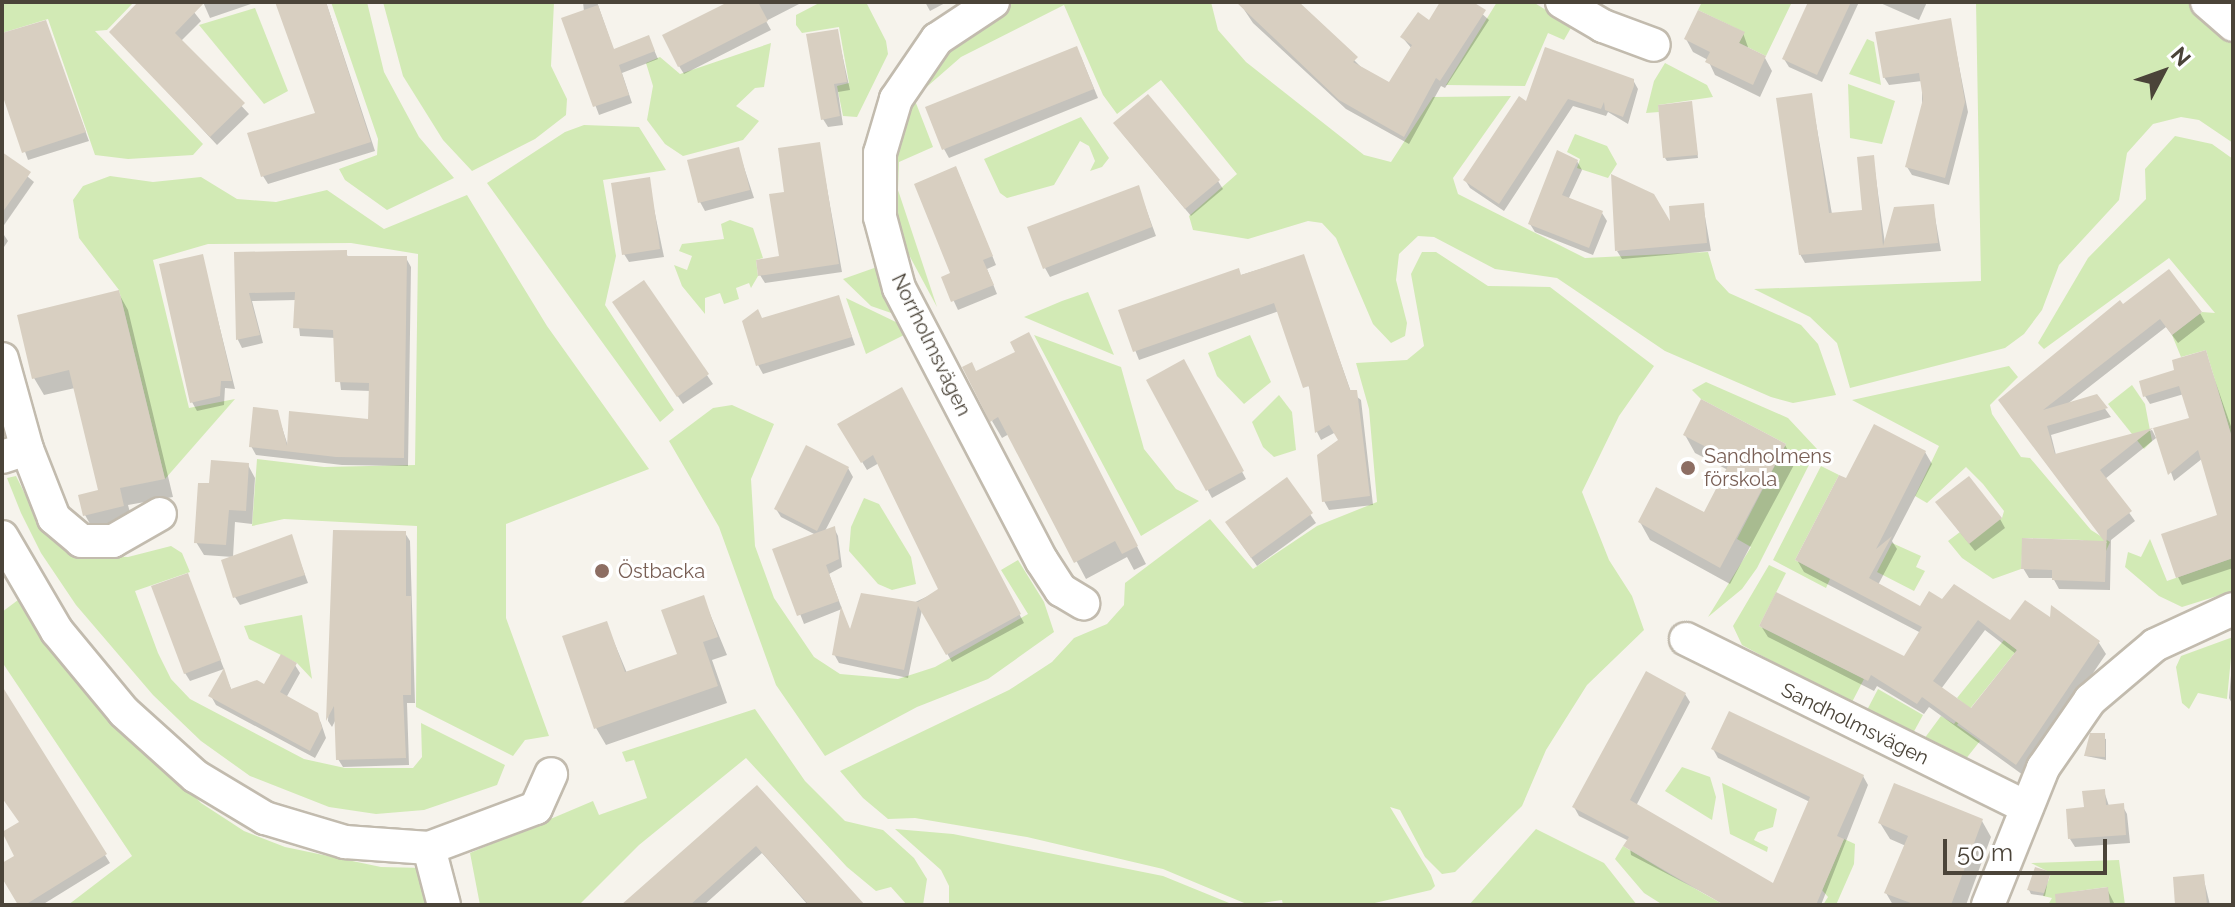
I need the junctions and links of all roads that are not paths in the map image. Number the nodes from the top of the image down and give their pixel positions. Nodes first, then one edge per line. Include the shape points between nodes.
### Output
1 (993, 2) edge
2 (1562, 2) edge
3 (2207, 2) edge
4 (2233, 25) edge
5 (1654, 45) dead end
6 (2, 359) edge
7 (15, 453) edge
8 (160, 514) dead end
9 (2, 537) edge
10 (1083, 603) dead end
11 (2233, 609) edge
12 (1686, 639) dead end
13 (551, 774) dead end
14 (2026, 807) junction
15 (429, 848) junction
16 (444, 905) edge
17 (1988, 905) edge

1 - 10 street, Norrholmsvägen via 937,39 896,99 880,153 880,217 899,288 1042,561 1061,590
2 - 5 street via 1603,26
3 - 4 street
6 - 7 street
7 - 8 street via 54,518 81,541 113,541
9 - 15 street via 88,672 151,740 195,776 237,804 305,833 345,842
11 - 14 street via 2155,645 2100,691 2067,728
12 - 14 street, Sandholmsvägen
13 - 15 street via 536,808
14 - 17 street
15 - 16 street

